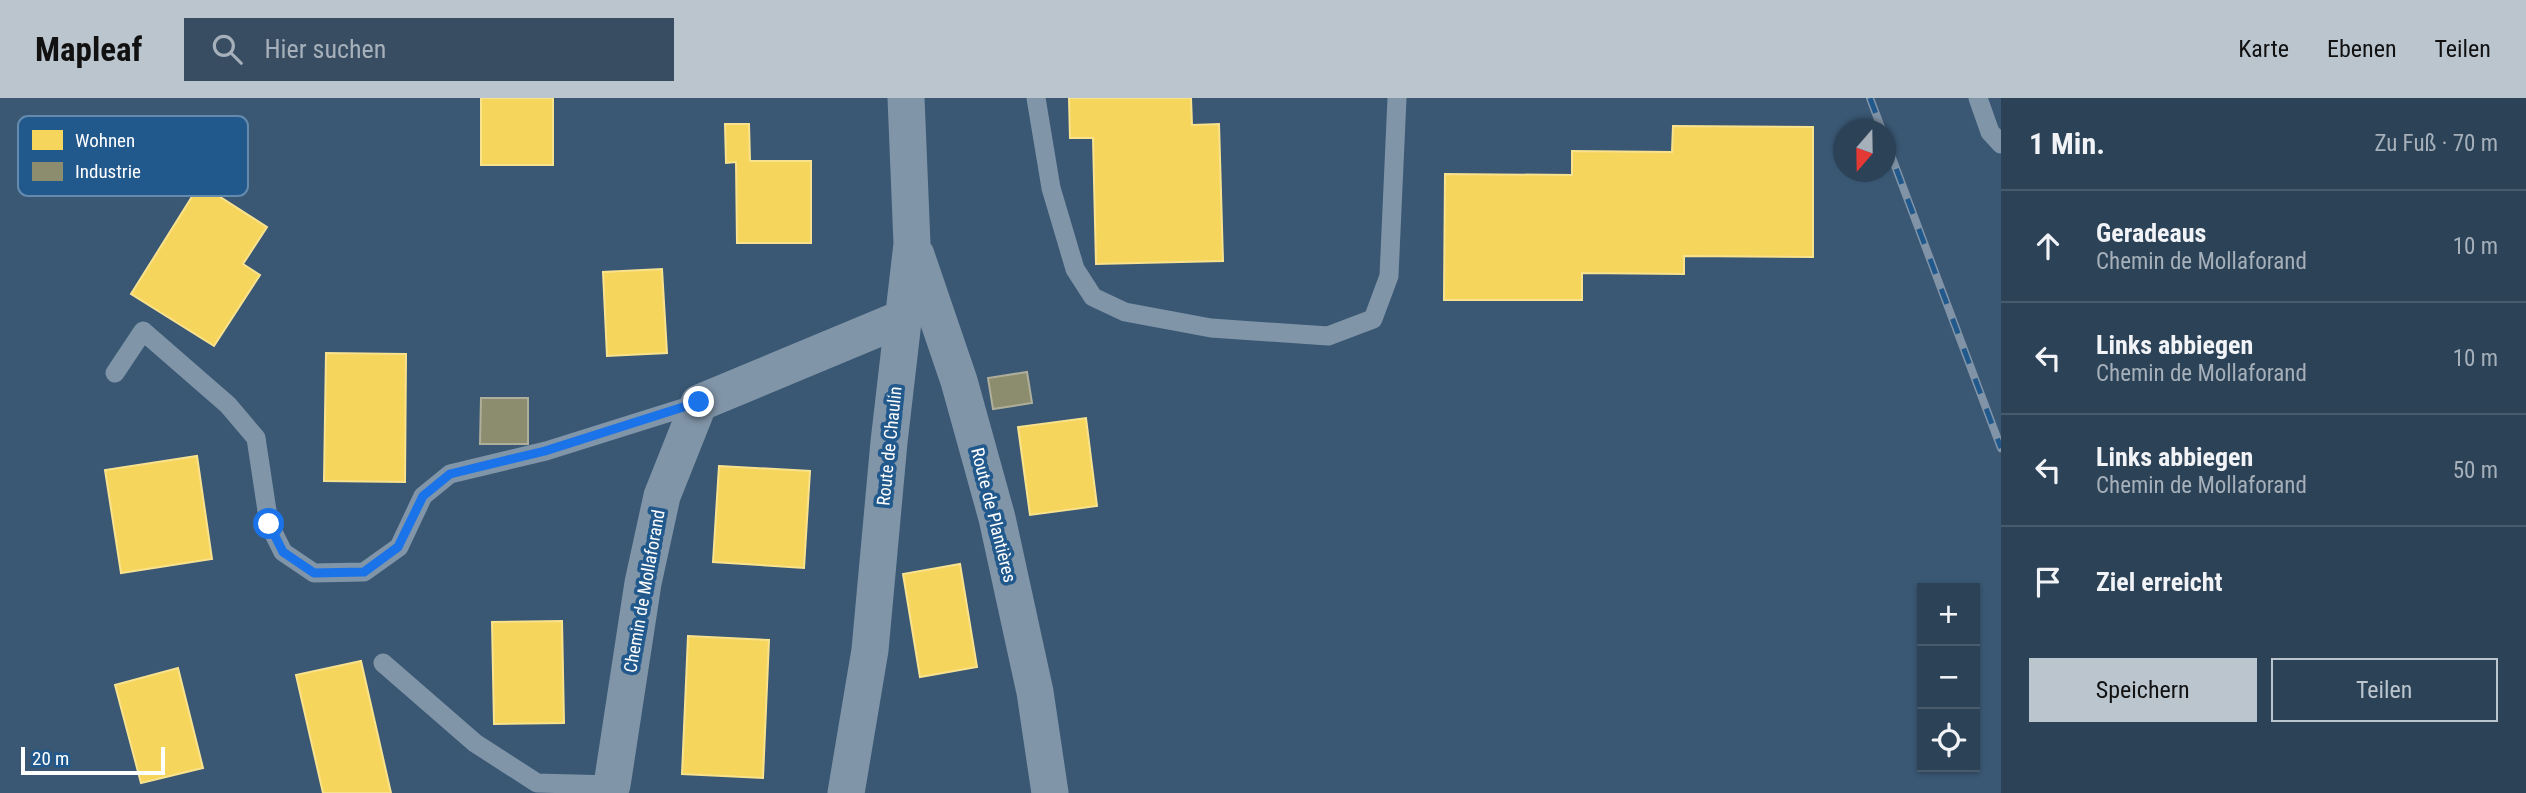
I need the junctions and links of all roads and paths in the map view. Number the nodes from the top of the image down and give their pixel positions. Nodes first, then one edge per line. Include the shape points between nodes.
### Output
1 (906, 98) edge
2 (1036, 98) edge
3 (1397, 98) edge
4 (1978, 98) edge
5 (2001, 144) edge
6 (912, 244) junction
7 (903, 318) junction
8 (115, 373) dead end
9 (699, 402) junction
10 (383, 663) dead end
11 (612, 789) edge
12 (846, 793) edge
13 (1050, 793) edge

1 - 6 street, Route de Chaulin
2 - 3 lane via 1055,200 1075,270 1093,297 1125,312 1211,328 1328,336 1373,319 1389,276
4 - 5 lane via 1990,132
6 - 7 street, Route de Chaulin
6 - 13 street, Route de Plantières via 997,518 1035,692
7 - 9 street
7 - 12 street, Route de Chaulin via 870,650
8 - 9 lane via 143,331 228,405 256,438 269,524 283,552 314,573 364,572 398,547 423,496 450,474 545,451
9 - 11 street, Chemin de Mollaforand via 659,508
10 - 11 lane, Chemin de Mollaforand via 475,743 537,783

